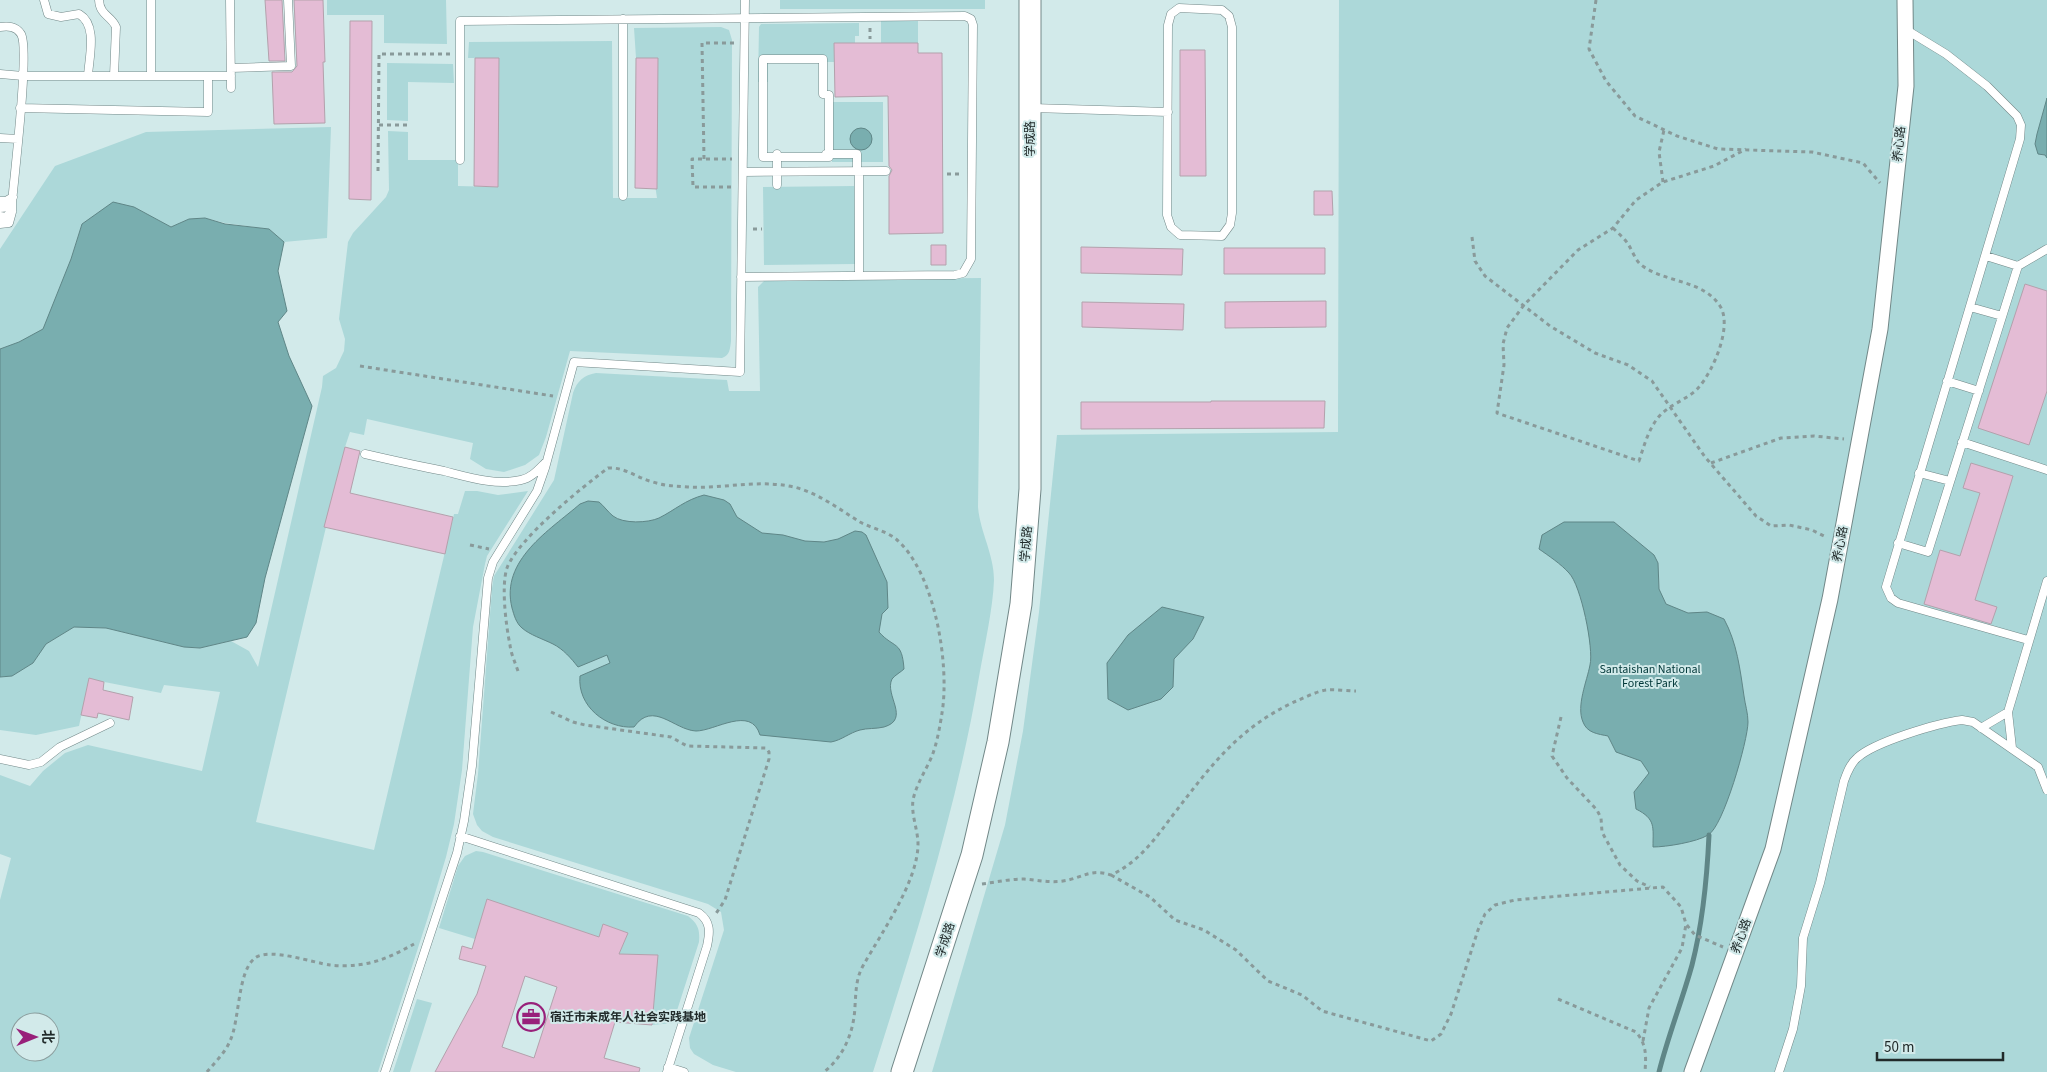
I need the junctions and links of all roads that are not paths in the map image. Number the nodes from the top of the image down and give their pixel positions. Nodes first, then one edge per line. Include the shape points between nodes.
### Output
1 (44, 0) edge
2 (99, 0) edge
3 (151, 0) edge
4 (230, 0) edge
5 (288, 0) edge
6 (745, 0) edge
7 (1030, 0) edge
8 (1905, 0) edge
9 (745, 18) junction
10 (623, 19) junction
11 (0, 26) edge
12 (1906, 29) junction
13 (231, 72) junction
14 (0, 74) edge
15 (23, 76) junction
16 (88, 76) junction
17 (114, 76) junction
18 (151, 76) junction
19 (208, 76) junction
20 (231, 88) dead end
21 (20, 108) junction
22 (1030, 108) junction
23 (1168, 112) junction
24 (0, 138) edge
25 (18, 139) junction
26 (830, 154) junction
27 (777, 157) junction
28 (460, 160) dead end
29 (743, 172) junction
30 (777, 172) junction
31 (858, 172) junction
32 (886, 172) dead end
33 (777, 185) dead end
34 (623, 196) dead end
35 (0, 201) edge
36 (12, 203) junction
37 (0, 208) edge
38 (0, 216) edge
39 (0, 224) edge
40 (2047, 249) edge
41 (1986, 256) junction
42 (2018, 266) junction
43 (859, 276) junction
44 (742, 277) junction
45 (1970, 308) junction
46 (2002, 316) junction
47 (1947, 381) junction
48 (1978, 391) junction
49 (1962, 442) junction
50 (365, 454) dead end
51 (547, 461) junction
52 (2047, 470) edge
53 (1919, 473) junction
54 (1950, 481) junction
55 (1898, 543) junction
56 (2047, 581) edge
57 (2028, 640) junction
58 (2008, 712) junction
59 (110, 723) dead end
60 (1981, 728) junction
61 (2012, 748) junction
62 (0, 759) edge
63 (2038, 767) junction
64 (2047, 767) edge
65 (2047, 790) edge
66 (460, 836) junction
67 (668, 1070) edge
68 (385, 1072) edge
69 (684, 1072) edge
70 (902, 1072) edge
71 (1692, 1072) edge
72 (1779, 1072) edge

1 - 16 lane via 48,14 61,17 79,14 89,23
2 - 17 lane via 100,10 116,28
3 - 18 lane
4 - 13 lane
5 - 13 lane via 291,66
6 - 9 lane
7 - 22 street, 学成路
8 - 12 street, 养心路
9 - 10 lane
9 - 29 lane
9 - 43 lane via 965,16 971,19 971,259 968,267 955,275
10 - 28 lane via 460,21
10 - 34 lane
11 - 15 lane via 12,27 21,34 24,42
12 - 41 lane via 1988,86 2017,116 2021,125 2020,139
12 - 71 street, 养心路 via 1906,86 1880,329 1830,599 1773,849
13 - 19 lane
13 - 20 lane
14 - 15 lane
15 - 16 lane
15 - 21 lane
16 - 17 lane
17 - 18 lane
18 - 19 lane
19 - 21 lane via 208,112
21 - 25 lane
22 - 23 lane
22 - 70 street, 学成路 via 1030,489 1021,604 998,742 972,855
23 - 23 lane via 1167,215 1171,228 1180,235 1222,236 1230,225 1232,213 1232,27 1229,16 1222,10 1180,8 1171,14 1168,25
24 - 25 lane
25 - 36 lane
26 - 27 lane via 829,157
26 - 27 lane via 829,95 823,94 822,59 763,59 763,157
26 - 31 lane via 857,154
27 - 30 lane
29 - 30 lane
29 - 44 lane
30 - 31 lane
30 - 33 lane
31 - 32 lane
31 - 43 lane
35 - 36 lane
36 - 37 lane
36 - 38 lane via 6,217
36 - 39 lane via 9,223
40 - 42 lane
41 - 42 lane
41 - 45 lane
42 - 46 lane
43 - 44 lane
44 - 51 lane via 740,372 574,362
45 - 46 lane
45 - 47 lane
46 - 48 lane
47 - 48 lane
47 - 53 lane
48 - 49 lane
49 - 52 lane
49 - 54 lane
50 - 51 lane via 500,481 521,480 536,473
51 - 66 lane via 536,491 493,562 488,578 477,721
53 - 54 lane
53 - 55 lane
54 - 55 lane via 1928,552
55 - 57 lane via 1886,579 1891,598 1898,603
56 - 57 lane
57 - 58 lane
58 - 60 lane
58 - 61 lane
59 - 62 lane via 60,747 41,762 29,765
60 - 61 lane
60 - 72 lane via 1962,720 1882,742 1857,757 1848,769 1804,938 1793,1029
61 - 63 lane
63 - 64 lane
63 - 65 lane
66 - 67 lane via 699,912 706,918 707,946
66 - 68 lane
67 - 69 lane

